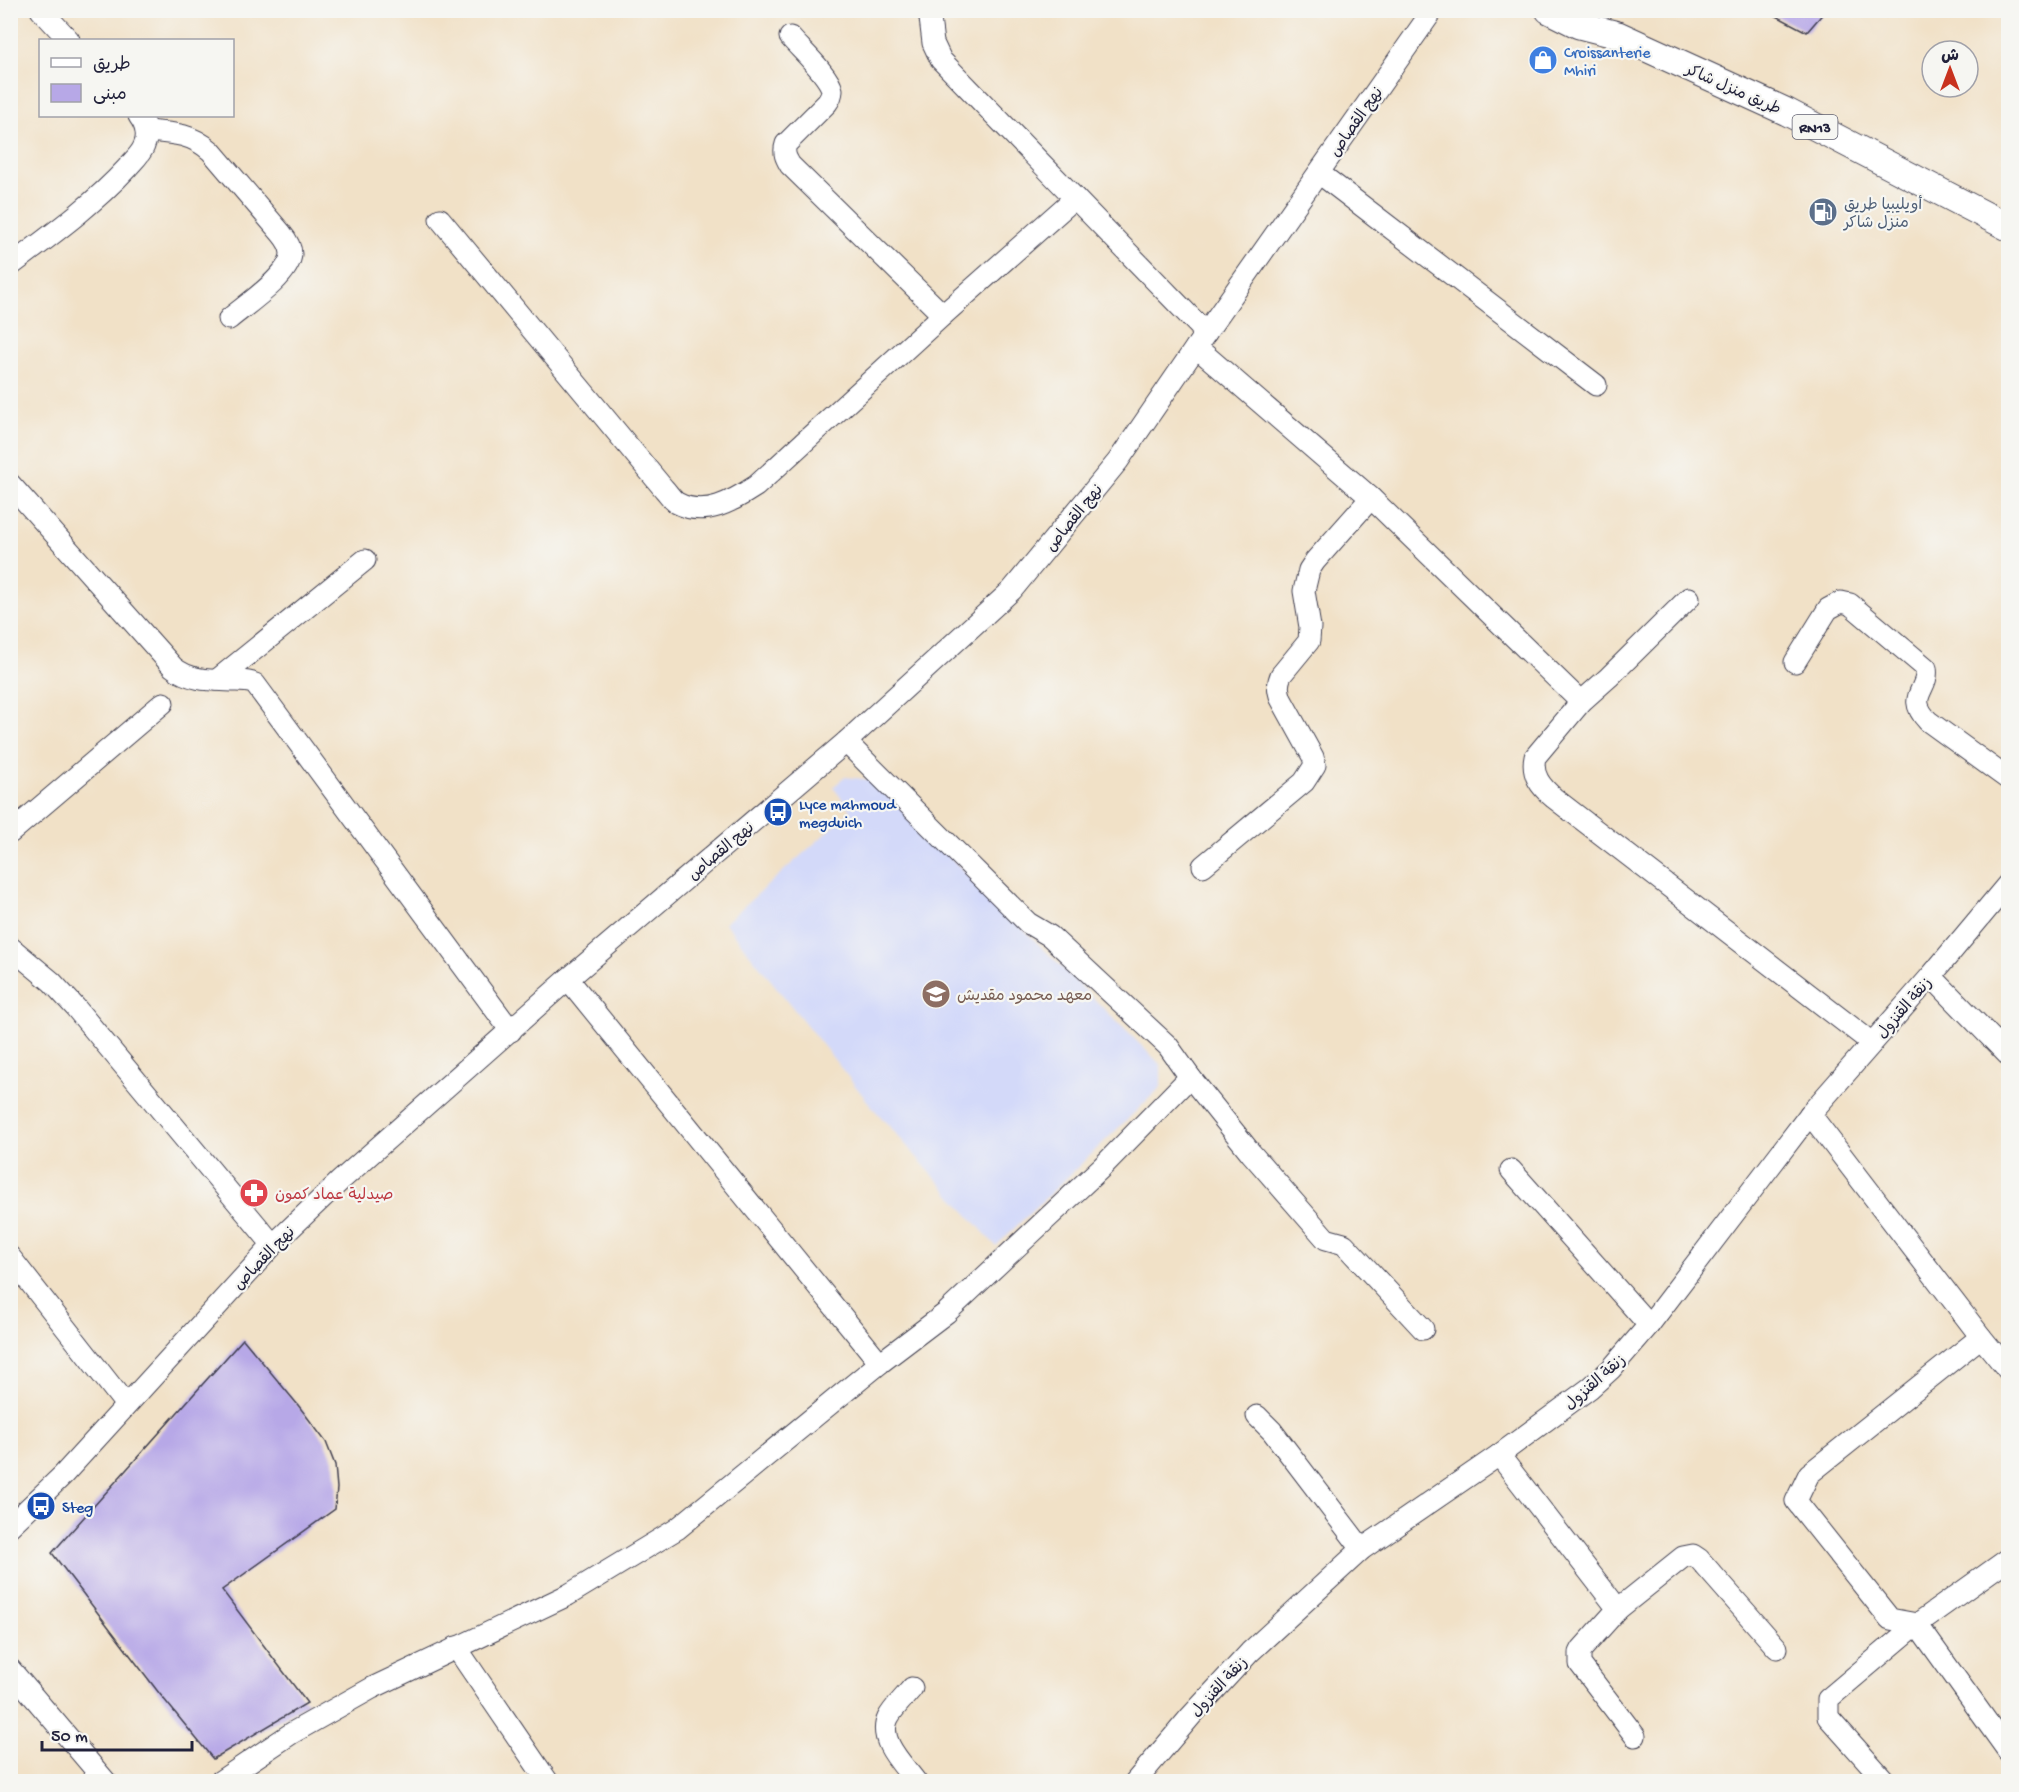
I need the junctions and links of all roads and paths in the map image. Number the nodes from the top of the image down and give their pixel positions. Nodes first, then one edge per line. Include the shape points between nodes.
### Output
1 (41, 10) edge
2 (929, 10) edge
3 (1414, 10) edge
4 (1433, 10) edge
5 (1549, 10) edge
6 (1583, 10) edge
7 (1618, 35) junction
8 (790, 37) dead end
9 (68, 39) edge
10 (1401, 55) junction
11 (142, 123) edge
12 (1319, 173) junction
13 (1075, 198) junction
14 (440, 219) dead end
15 (2008, 227) edge
16 (10, 266) edge
17 (943, 315) junction
18 (228, 319) dead end
19 (1201, 340) junction
20 (1596, 385) dead end
21 (10, 484) edge
22 (1371, 498) junction
23 (365, 560) dead end
24 (1689, 598) dead end
25 (1795, 662) dead end
26 (217, 680) junction
27 (1581, 702) junction
28 (163, 703) dead end
29 (846, 742) junction
30 (2008, 779) edge
31 (10, 833) edge
32 (1203, 866) dead end
33 (2008, 884) edge
34 (10, 947) edge
35 (1931, 976) junction
36 (568, 979) junction
37 (511, 1031) junction
38 (1872, 1043) junction
39 (2008, 1055) edge
40 (1190, 1077) junction
41 (1810, 1114) junction
42 (1511, 1170) dead end
43 (273, 1245) junction
44 (10, 1257) edge
45 (1649, 1325) junction
46 (1423, 1329) dead end
47 (1981, 1337) junction
48 (880, 1363) junction
49 (2008, 1370) edge
50 (126, 1405) junction
51 (1257, 1416) dead end
52 (1499, 1455) junction
53 (10, 1526) edge
54 (1362, 1549) junction
55 (2008, 1559) edge
56 (1618, 1609) junction
57 (1917, 1624) junction
58 (456, 1647) junction
59 (1776, 1648) dead end
60 (10, 1669) edge
61 (912, 1688) dead end
62 (1635, 1736) dead end
63 (2008, 1751) edge
64 (106, 1782) edge
65 (219, 1782) edge
66 (548, 1782) edge
67 (916, 1782) edge
68 (1135, 1782) edge
69 (1886, 1782) edge

1 - 9 street
2 - 13 street via 933,43 941,60
3 - 10 street, نهج القصاص
4 - 10 street, نهج القصاص
5 - 7 main road, طريق منزل شاكر / RN13 via 1579,25
6 - 7 main road, طريق منزل شاكر / RN13
7 - 15 main road, طريق منزل شاكر / RN13 via 1787,112
8 - 17 street via 832,88 827,103 786,144 785,156
10 - 12 street, نهج القصاص
11 - 16 street via 146,140 142,150 110,186
11 - 18 street via 199,141 288,243 291,254 281,276
12 - 19 street, نهج القصاص
12 - 20 street
13 - 17 street
13 - 19 street
14 - 17 street via 664,489 676,502 695,508 733,501 756,486
19 - 22 street
19 - 29 street, نهج القصاص via 1118,461 1012,590
21 - 26 street via 173,667 191,678
22 - 27 street
22 - 32 street via 1309,570 1304,591 1309,641 1279,681 1281,699 1315,765 1304,782
23 - 26 street
24 - 27 street
25 - 30 street via 1828,609 1841,602 1850,604 1926,668 1917,699 1922,715
26 - 37 street via 251,682 261,691
27 - 38 street via 1535,757 1533,766 1540,784
28 - 31 street
29 - 36 street, نهج القصاص
29 - 40 street via 1028,923 1050,936 1168,1046
33 - 35 street, زنقة القنزول
34 - 43 street via 75,1007
35 - 38 street, زنقة القنزول
35 - 39 street
36 - 37 street, نهج القصاص
36 - 48 street
37 - 43 street, نهج القصاص
38 - 41 street, زنقة القنزول
40 - 46 street via 1326,1239 1344,1245
40 - 48 street via 1101,1168 946,1313
41 - 45 street, زنقة القنزول
41 - 47 street
42 - 45 street
43 - 50 street, نهج القصاص
44 - 50 street
45 - 52 street, زنقة القنزول via 1590,1388
47 - 49 street
47 - 57 street via 1809,1474 1796,1501 1890,1619
48 - 58 street via 677,1529 568,1595
50 - 53 street, نهج القصاص
51 - 54 street
52 - 54 street, زنقة القنزول
52 - 56 street
54 - 68 street, زنقة القنزول via 1250,1652
55 - 57 street
56 - 59 street via 1683,1557 1693,1555
56 - 62 street via 1582,1649 1579,1659
57 - 63 street
57 - 69 street via 1828,1700 1828,1717
58 - 65 street via 292,1732
58 - 66 street
60 - 64 street
61 - 67 street via 888,1718 885,1729 887,1742

